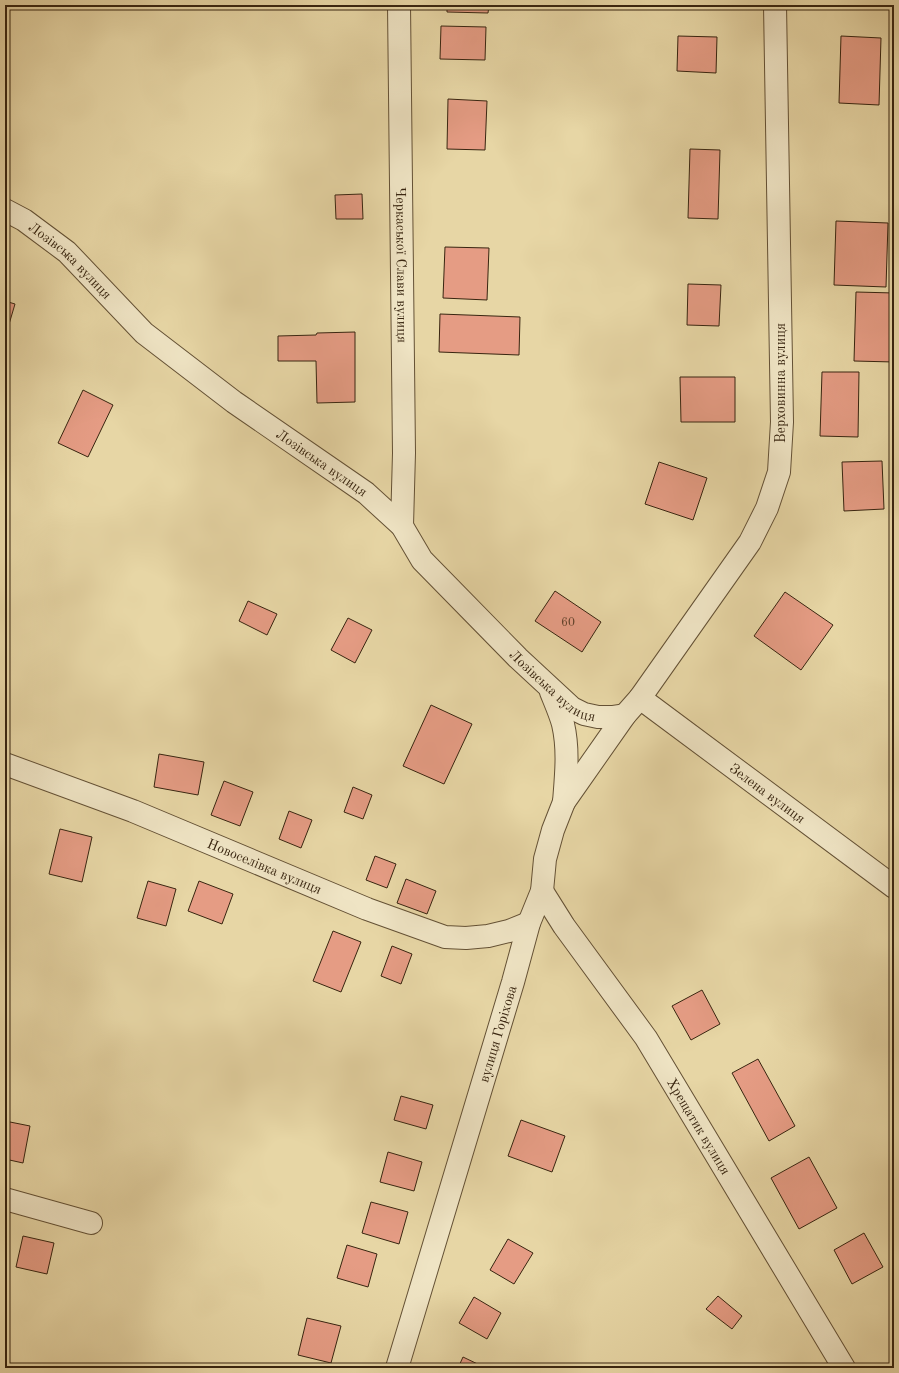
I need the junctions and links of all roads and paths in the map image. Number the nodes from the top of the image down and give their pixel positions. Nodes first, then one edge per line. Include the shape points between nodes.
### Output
1 (399, 5) edge
2 (775, 5) edge
3 (5, 210) edge
4 (402, 526) junction
5 (549, 687) junction
6 (640, 698) junction
7 (625, 715) junction
8 (5, 764) edge
9 (564, 802) junction
10 (894, 887) edge
11 (542, 891) junction
12 (529, 923) junction
13 (5, 1199) edge
14 (91, 1222) dead end
15 (397, 1368) edge
16 (844, 1368) edge

1 - 4 street, Черкаської Слави вулиця via 404,453
2 - 6 street, Верховинна вулиця via 782,422 779,472 750,542
3 - 4 street, Лозівська вулиця via 24,220 67,252 144,333 234,402 366,493
4 - 5 street, Лозівська вулиця via 422,560
5 - 7 street, Лозівська вулиця via 572,708 584,714 598,717
5 - 9 street via 562,720 566,743
6 - 7 street, Верховинна вулиця
6 - 10 street, Зелена вулиця
7 - 9 street, вулиця Горіхова
8 - 12 street, Новоселівка вулиця via 133,811 367,910 445,937 488,936
9 - 11 street, вулиця Горіхова via 552,830 545,859
11 - 12 street, вулиця Горіхова
11 - 16 street, Хрещатик вулиця via 564,926 646,1038
12 - 15 street, вулиця Горіхова
13 - 14 street

